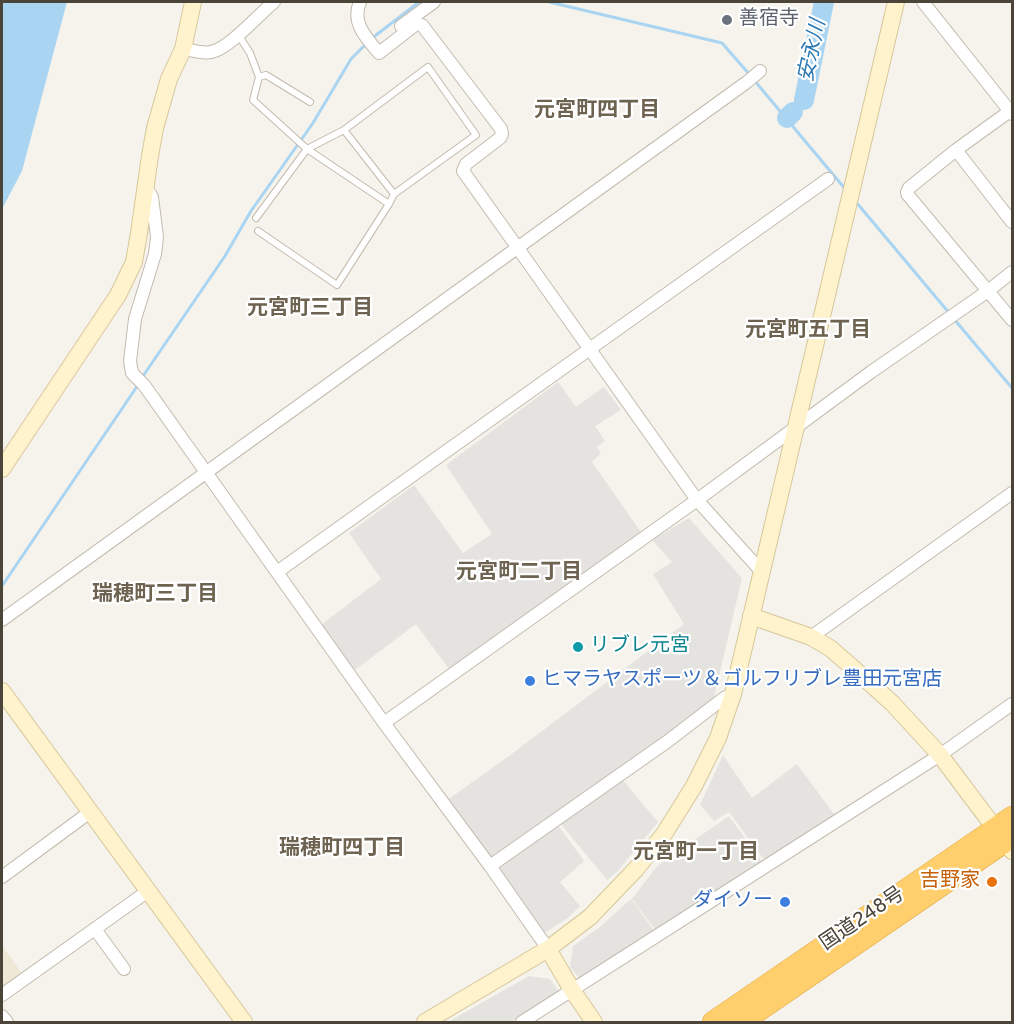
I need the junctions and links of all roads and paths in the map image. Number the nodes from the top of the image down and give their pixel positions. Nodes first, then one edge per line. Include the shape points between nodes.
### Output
1 (193, 2) edge
2 (274, 2) edge
3 (360, 2) edge
4 (896, 2) edge
5 (923, 2) edge
6 (434, 3) edge
7 (239, 36) junction
8 (373, 46) junction
9 (183, 49) junction
10 (760, 71) dead end
11 (259, 77) junction
12 (310, 102) dead end
13 (1011, 112) edge
14 (344, 130) junction
15 (307, 149) junction
16 (956, 150) junction
17 (828, 179) dead end
18 (146, 188) junction
19 (394, 194) junction
20 (389, 204) junction
21 (256, 218) dead end
22 (1012, 222) edge
23 (258, 231) dead end
24 (518, 247) junction
25 (1012, 272) edge
26 (988, 291) junction
27 (1012, 320) edge
28 (589, 349) junction
29 (796, 427) junction
30 (2, 469) edge
31 (206, 472) junction
32 (1012, 493) edge
33 (697, 500) junction
34 (761, 571) junction
35 (277, 572) junction
36 (751, 616) junction
37 (2, 620) edge
38 (811, 638) junction
39 (2, 691) edge
40 (733, 694) junction
41 (1012, 704) edge
42 (384, 723) junction
43 (940, 755) junction
44 (90, 812) junction
45 (1008, 835) edge
46 (490, 867) junction
47 (2, 877) edge
48 (148, 891) junction
49 (95, 929) junction
50 (548, 949) junction
51 (123, 969) dead end
52 (572, 990) junction
53 (2, 995) edge
54 (2, 1016) edge
55 (6, 1023) edge
56 (244, 1023) edge
57 (425, 1023) edge
58 (522, 1023) edge
59 (594, 1023) edge
60 (713, 1023) edge
61 (742, 1023) edge

1 - 9 street
2 - 7 street
3 - 8 street via 358,24
4 - 29 street
5 - 13 street
6 - 8 street
7 - 9 street via 215,52
7 - 11 lane
8 - 24 street via 378,52 422,24 501,129 500,138 466,164 463,171
9 - 18 street via 155,128
10 - 24 street
11 - 12 lane via 266,75
11 - 15 lane via 254,100
13 - 16 street
14 - 15 lane
14 - 19 lane
14 - 19 lane via 428,67 476,135
15 - 20 lane
15 - 21 lane
16 - 22 street
16 - 26 street via 907,192
17 - 28 street
18 - 30 street via 134,262 118,295
18 - 31 street via 152,196 157,237 135,319 129,361 132,373
19 - 20 lane
20 - 23 lane via 337,285
24 - 28 street
24 - 31 street
25 - 26 street
26 - 27 street
26 - 29 street
28 - 33 street
28 - 35 street
29 - 33 street
29 - 34 street
31 - 35 street
31 - 37 street
32 - 38 street
33 - 34 street
33 - 42 street
34 - 36 street
35 - 42 street
36 - 38 street
36 - 40 street
38 - 43 street via 830,648 892,703
39 - 44 street
40 - 46 street
40 - 50 street via 718,738 694,786 658,843 597,910
41 - 43 street
42 - 46 street
43 - 45 street
43 - 52 street
44 - 47 street
44 - 48 street
45 - 60 highway, 国道248号
45 - 61 highway, 国道248号
46 - 50 street
48 - 49 street
48 - 56 street
49 - 51 street
49 - 53 street
50 - 52 street
50 - 57 street
52 - 58 street
52 - 59 street
54 - 55 street

